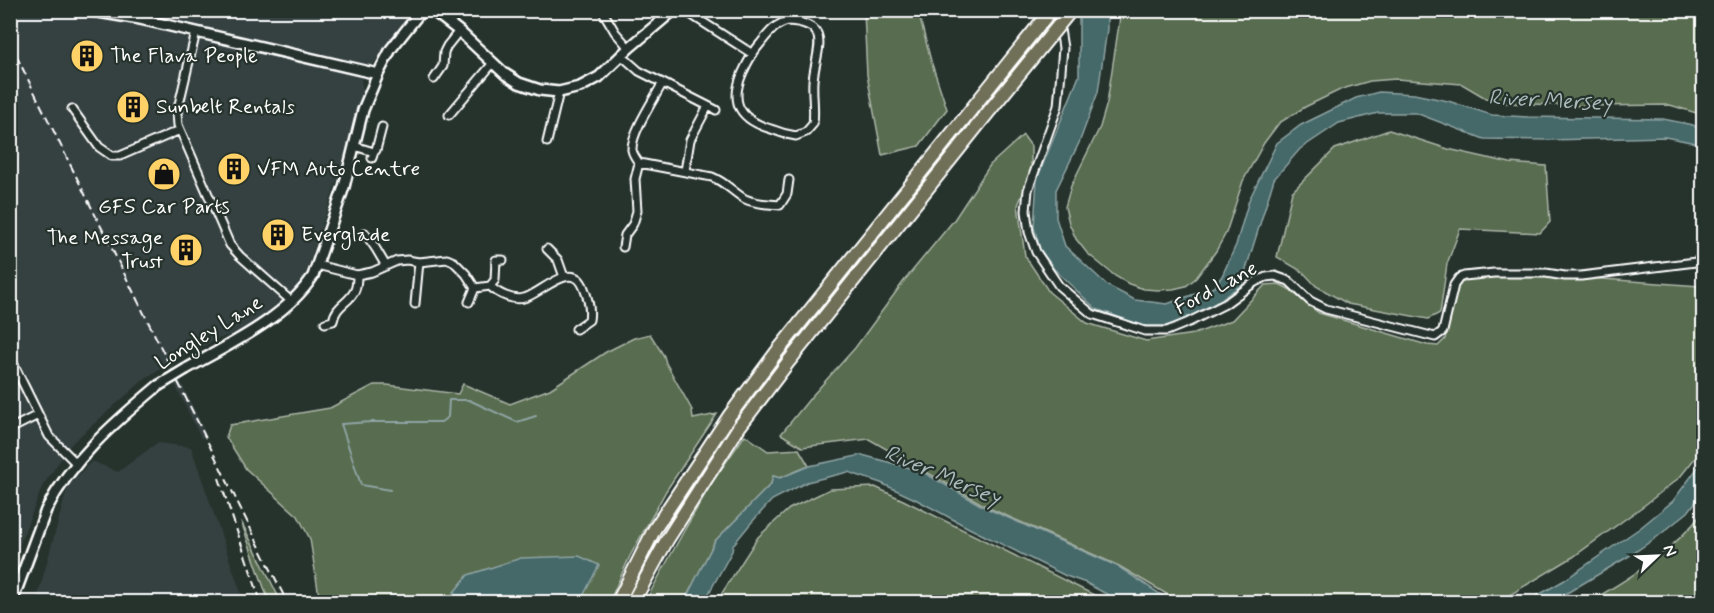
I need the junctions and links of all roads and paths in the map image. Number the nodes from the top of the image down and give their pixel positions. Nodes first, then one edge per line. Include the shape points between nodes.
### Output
1 (86, 10) edge
2 (422, 10) edge
3 (432, 10) edge
4 (602, 10) edge
5 (674, 10) edge
6 (684, 10) edge
7 (1051, 10) edge
8 (1057, 10) edge
9 (1071, 10) edge
10 (141, 15) edge
11 (459, 31) junction
12 (196, 32) junction
13 (629, 48) junction
14 (751, 53) junction
15 (622, 56) junction
16 (493, 63) junction
17 (378, 74) junction
18 (434, 79) dead end
19 (663, 84) junction
20 (560, 92) junction
21 (708, 106) junction
22 (72, 109) dead end
23 (716, 110) dead end
24 (449, 116) dead end
25 (382, 127) dead end
26 (180, 130) junction
27 (547, 142) dead end
28 (354, 147) junction
29 (639, 163) junction
30 (685, 171) junction
31 (789, 180) dead end
32 (365, 233) dead end
33 (623, 247) dead end
34 (547, 249) dead end
35 (503, 260) dead end
36 (1704, 261) edge
37 (419, 262) junction
38 (317, 265) junction
39 (386, 266) junction
40 (357, 275) junction
41 (564, 277) junction
42 (490, 286) junction
43 (475, 288) junction
44 (291, 301) junction
45 (469, 302) dead end
46 (415, 304) dead end
47 (325, 323) dead end
48 (576, 329) dead end
49 (10, 357) edge
50 (38, 415) junction
51 (10, 429) edge
52 (77, 464) junction
53 (12, 603) edge
54 (618, 603) edge
55 (633, 603) edge

1 - 10 main road
2 - 17 main road, Longley Lane via 391,49
3 - 11 main road
4 - 13 street
5 - 13 main road
6 - 14 street
7 - 54 highway via 730,415 654,530
8 - 36 street, Ford Lane via 1063,48 1058,106 1028,190 1026,211 1036,252 1059,286 1092,314 1145,331 1167,331 1225,304 1254,282 1275,276 1289,280 1310,301 1326,309 1435,337 1443,331 1454,285 1464,276 1581,276
9 - 55 highway, bridge via 739,427 667,540
10 - 12 main road
11 - 16 main road
11 - 18 street via 444,52 446,68
12 - 17 main road
12 - 26 street via 177,113
13 - 15 main road
14 - 14 street via 783,22 806,24 817,33 820,43 813,73 814,116 806,132 796,136 764,128 741,111 737,88
15 - 19 street
15 - 20 main road via 590,83
16 - 20 main road via 519,83
16 - 24 street
17 - 28 main road, Longley Lane via 363,110
19 - 21 street
19 - 29 street via 633,141 633,154
20 - 27 street
21 - 23 street
21 - 30 street via 690,140
22 - 26 street via 99,147 112,156
25 - 28 street via 373,155
26 - 44 street via 230,245
28 - 38 main road, Longley Lane
29 - 30 street
29 - 33 street via 635,178 637,211
30 - 31 street via 722,181 745,198 762,204 780,205
32 - 39 street
34 - 41 street via 558,260
35 - 42 street via 496,260 495,280
37 - 39 street via 397,261
37 - 43 street via 454,262
37 - 46 street
38 - 40 street
38 - 44 main road, Longley Lane via 307,286
39 - 40 street
40 - 47 street via 350,298 339,307 333,321
41 - 42 street via 522,299 494,291
41 - 48 street via 571,276 582,283 591,310 589,320
42 - 43 street
43 - 45 street
44 - 52 main road, Longley Lane, bridge via 262,325 158,386 122,415
49 - 50 street
50 - 51 street
50 - 52 street via 54,442
52 - 53 main road, Longley Lane via 46,510

